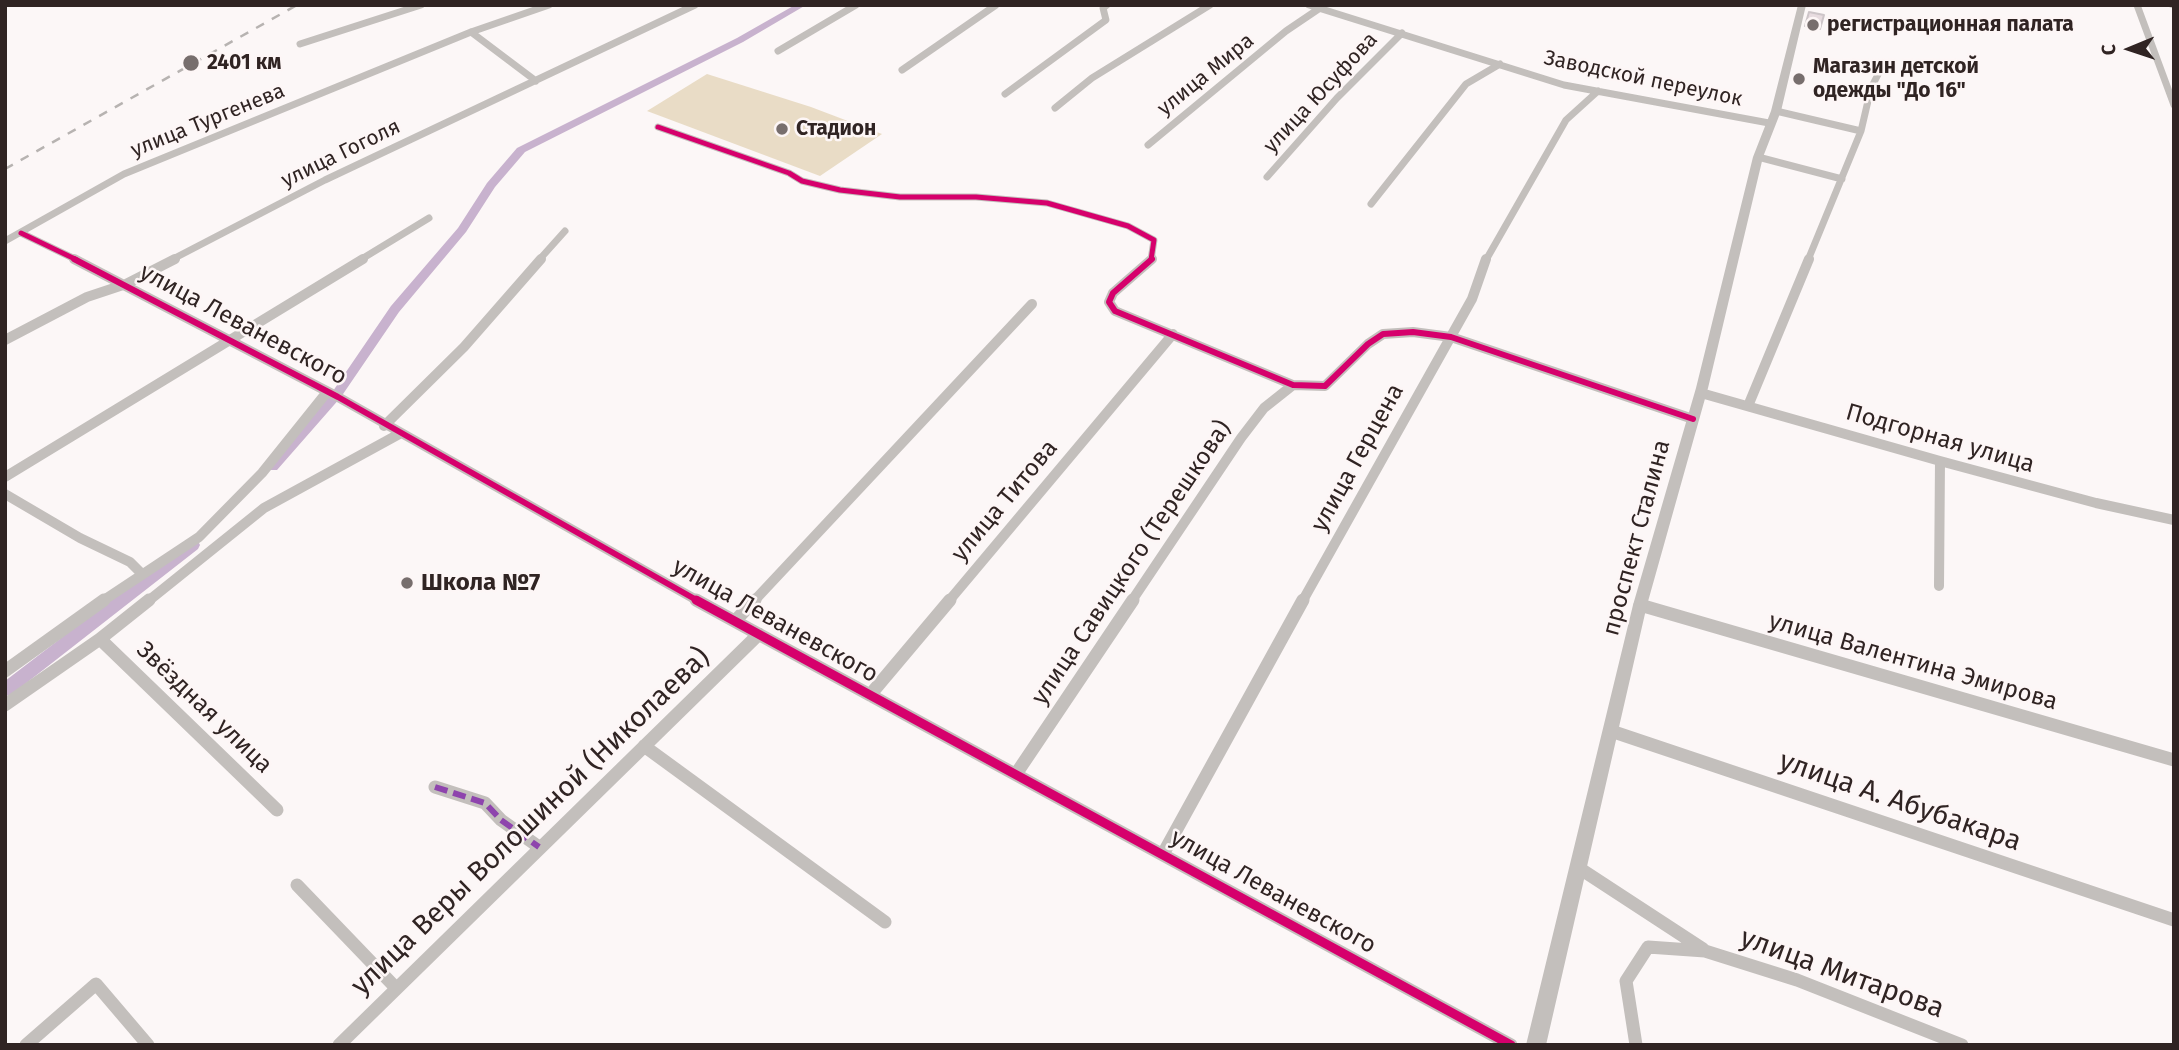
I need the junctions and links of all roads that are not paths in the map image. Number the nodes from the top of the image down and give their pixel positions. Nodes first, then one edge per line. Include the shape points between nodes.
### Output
1 (421, 5) edge
2 (549, 5) edge
3 (695, 5) edge
4 (856, 5) edge
5 (996, 5) edge
6 (1107, 5) edge
7 (1210, 5) edge
8 (1309, 5) edge
9 (1802, 5) edge
10 (2137, 5) edge
11 (1320, 8) junction
12 (471, 32) junction
13 (1402, 33) junction
14 (300, 44) dead end
15 (778, 51) dead end
16 (1884, 63) dead end
17 (1500, 64) junction
18 (902, 70) dead end
19 (536, 81) junction
20 (1598, 91) junction
21 (1005, 94) dead end
22 (2174, 105) edge
23 (1055, 108) dead end
24 (1773, 117) junction
25 (658, 127) dead end
26 (1861, 131) junction
27 (1148, 145) dead end
28 (1758, 157) junction
29 (1268, 177) dead end
30 (1842, 179) junction
31 (1370, 204) dead end
32 (429, 218) dead end
33 (565, 231) dead end
34 (21, 233) junction
35 (5, 241) edge
36 (126, 284) junction
37 (1032, 304) dead end
38 (1173, 334) junction
39 (1451, 337) junction
40 (5, 340) edge
41 (233, 340) junction
42 (1293, 385) junction
43 (1702, 388) junction
44 (332, 394) junction
45 (1748, 406) junction
46 (1693, 419) junction
47 (384, 426) junction
48 (401, 433) junction
49 (1940, 461) junction
50 (5, 477) edge
51 (5, 494) edge
52 (2174, 520) edge
53 (141, 573) junction
54 (1939, 586) dead end
55 (1640, 605) junction
56 (735, 621) junction
57 (758, 634) junction
58 (100, 639) junction
59 (5, 671) edge
60 (870, 695) junction
61 (5, 705) edge
62 (1611, 731) junction
63 (644, 746) junction
64 (2174, 760) edge
65 (1016, 774) junction
66 (435, 787) dead end
67 (277, 810) dead end
68 (539, 847) junction
69 (1163, 854) junction
70 (1579, 868) junction
71 (297, 885) dead end
72 (2174, 920) edge
73 (885, 922) dead end
74 (1705, 951) junction
75 (396, 988) junction
76 (26, 1045) edge
77 (148, 1045) edge
78 (339, 1045) edge
79 (1511, 1045) edge
80 (1536, 1045) edge
81 (1636, 1045) edge
82 (1962, 1045) edge

1 - 14 street
2 - 12 street, улица Тургенева
3 - 19 street, улица Гоголя
4 - 15 street
5 - 18 street
6 - 21 street via 1103,8 1106,20
7 - 23 street via 1091,78
8 - 11 street, Заводской переулок
9 - 24 street, проспект Сталина
10 - 22 street
11 - 13 street, Заводской переулок
11 - 27 street, улица Мира
12 - 19 street
12 - 34 street, улица Тургенева via 124,174
13 - 17 street, Заводской переулок
13 - 29 street, улица Юсуфова
16 - 26 street via 1871,88
17 - 20 street, Заводской переулок
17 - 31 street via 1466,84
19 - 36 street, улица Гоголя via 325,180
20 - 24 street, Заводской переулок
20 - 39 street, улица Герцена via 1566,120 1488,254 1472,299
24 - 26 street, Заводской переулок
24 - 28 street, проспект Сталина
25 - 38 street via 802,181 840,190 1047,203 1128,226 1154,240 1152,259 1113,293 1109,302 1115,311
26 - 30 street
28 - 30 street
28 - 43 street, проспект Сталина
30 - 45 street
32 - 41 street
33 - 47 street via 464,347
34 - 35 street, улица Тургенева
34 - 36 street, улица Леваневского
36 - 40 street, улица Гоголя via 87,297
36 - 41 street, улица Леваневского
37 - 56 street
38 - 42 street
38 - 60 street, улица Титова
39 - 42 street via 1383,334 1325,386
39 - 46 street
39 - 69 street, улица Герцена
41 - 44 street, улица Леваневского
41 - 50 street
42 - 65 street, улица Савицкого (Терешкова) via 1264,408 1241,438
43 - 45 street, Подгорная улица via 1701,393
43 - 46 street, проспект Сталина
44 - 47 street, улица Леваневского
44 - 53 street via 199,537
45 - 49 street, Подгорная улица
46 - 55 street, проспект Сталина
47 - 48 street, улица Леваневского
48 - 56 street, улица Леваневского
48 - 58 street via 264,508
49 - 52 street, Подгорная улица
49 - 54 street
51 - 53 street via 130,562
53 - 59 street
55 - 62 street, проспект Сталина
55 - 64 street, улица Валентина Эмирова
56 - 57 street, улица Леваневского
57 - 60 street, улица Леваневского
57 - 63 street, улица Веры Волошиной (Николаева)
58 - 61 street
58 - 67 street, Звёздная улица
60 - 65 street, улица Леваневского
62 - 70 street, проспект Сталина
62 - 72 street, улица А. Абубакара
63 - 68 street, улица Веры Волошиной (Николаева)
63 - 73 street
65 - 69 street, улица Леваневского
66 - 68 street via 485,803
68 - 75 street, улица Веры Волошиной (Николаева)
69 - 79 street, улица Леваневского
70 - 74 street, улица Митарова
70 - 80 street, проспект Сталина
71 - 75 street
74 - 81 street, улица Митарова via 1648,947 1626,981
74 - 82 street, улица Митарова via 1797,980
75 - 78 street, улица Веры Волошиной (Николаева)
76 - 77 street via 96,984

